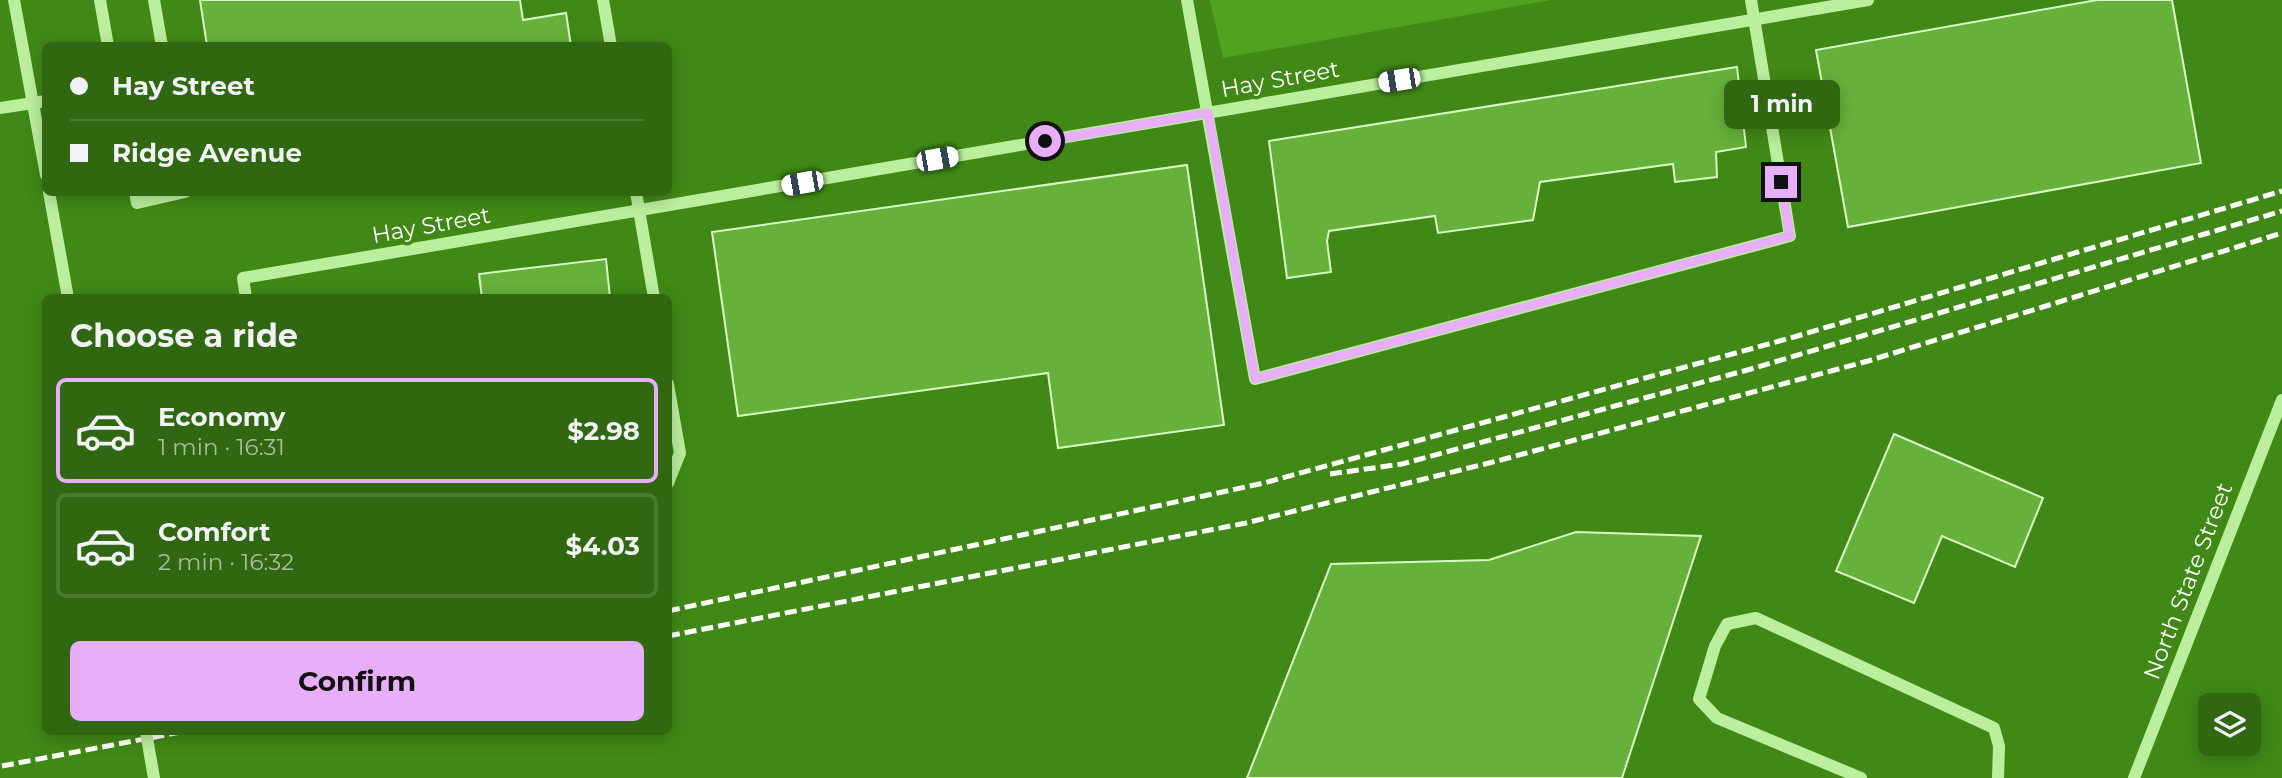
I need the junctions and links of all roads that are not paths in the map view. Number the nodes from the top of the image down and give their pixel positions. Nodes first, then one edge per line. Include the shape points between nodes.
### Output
1 (14, 0) edge
2 (100, 0) edge
3 (154, 0) edge
4 (603, 0) edge
5 (1187, 0) edge
6 (1751, 0) edge
7 (1868, 0) edge
8 (1755, 19) junction
9 (107, 42) edge
10 (161, 42) edge
11 (610, 42) edge
12 (39, 102) edge
13 (0, 108) edge
14 (1208, 113) junction
15 (42, 133) edge
16 (50, 196) edge
17 (136, 196) edge
18 (168, 196) edge
19 (637, 196) edge
20 (639, 210) junction
21 (67, 294) edge
22 (245, 294) edge
23 (653, 294) edge
24 (2282, 400) edge
25 (672, 407) edge
26 (672, 473) edge
27 (146, 735) edge
28 (154, 778) edge
29 (1861, 778) edge
30 (1998, 778) edge
31 (2134, 778) edge

1 - 12 street
2 - 9 street
3 - 10 street
4 - 11 street
5 - 14 street
6 - 8 street
7 - 8 street, Hay Street
8 - 14 street, Hay Street
8 - 14 street via 1790,236 1255,379
12 - 13 street
12 - 15 street
14 - 20 street, Hay Street
16 - 21 street
17 - 18 street via 137,203
19 - 20 street
20 - 22 street, Hay Street via 243,278
20 - 23 street
24 - 31 street, North State Street
25 - 26 street via 680,453
27 - 28 street, bridge
29 - 30 street via 1717,718 1699,699 1714,646 1727,624 1756,618 1994,728 2000,746

